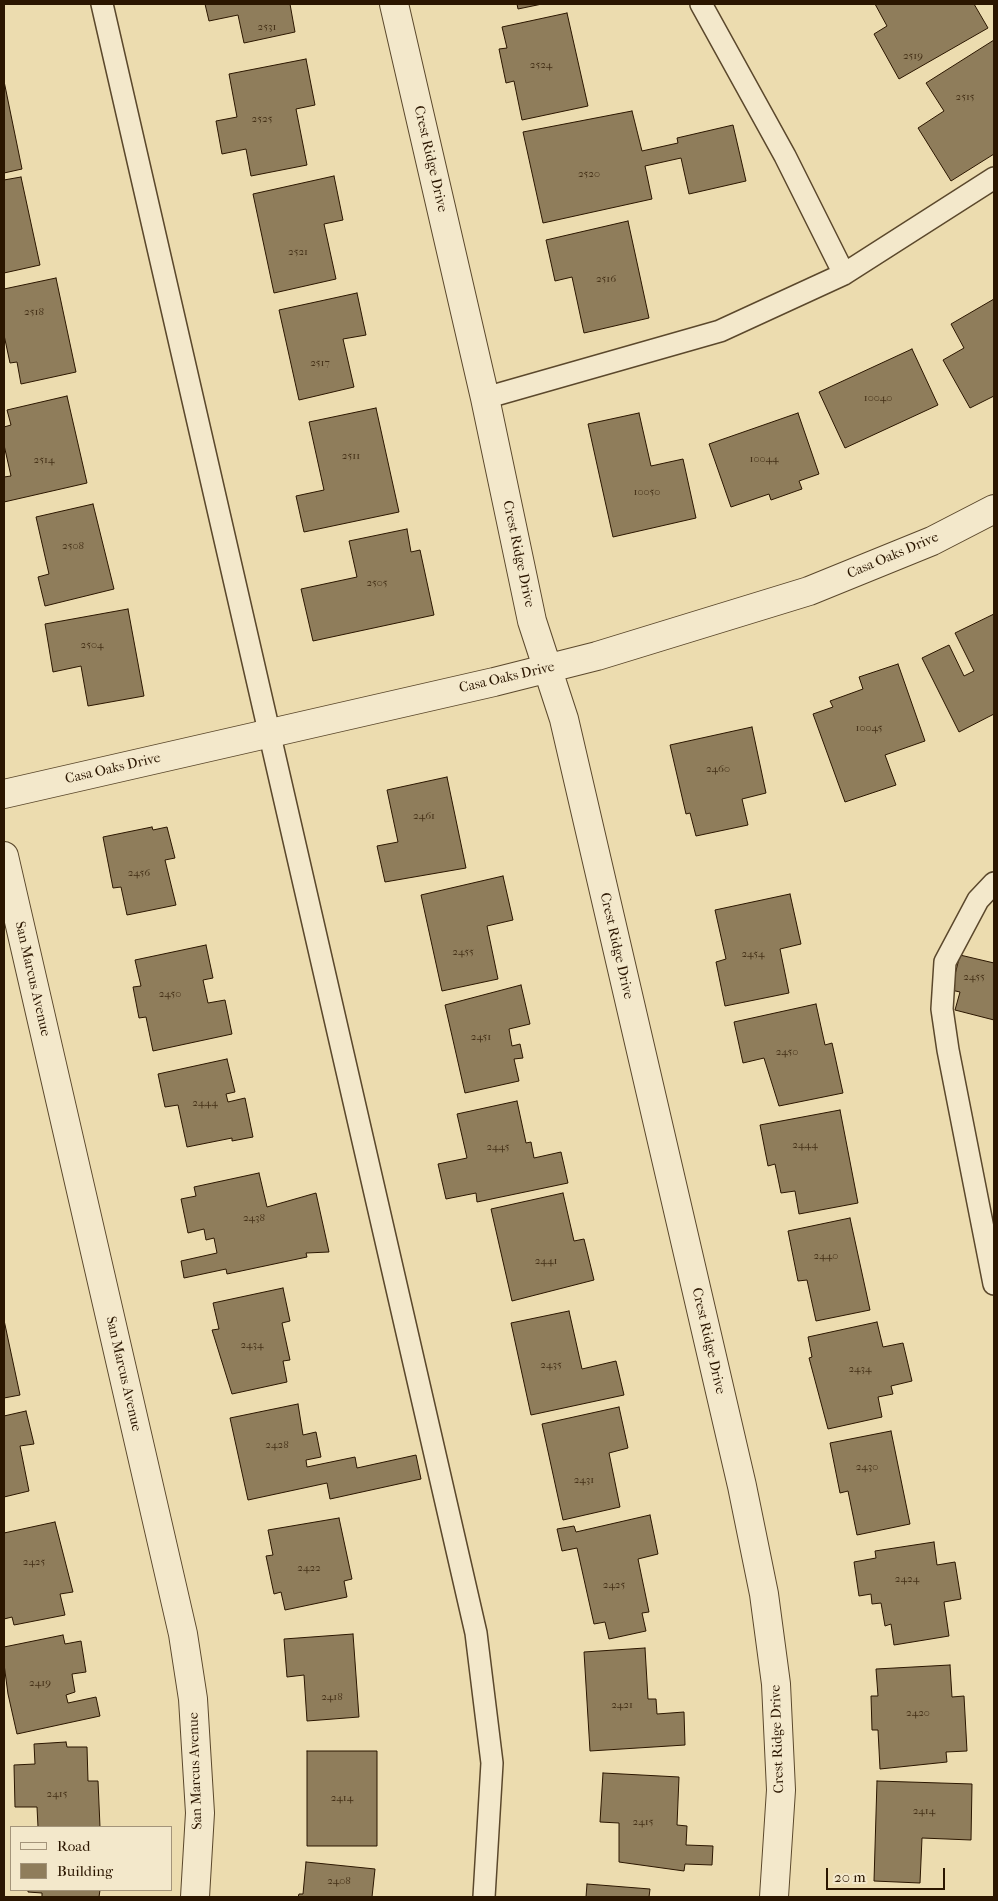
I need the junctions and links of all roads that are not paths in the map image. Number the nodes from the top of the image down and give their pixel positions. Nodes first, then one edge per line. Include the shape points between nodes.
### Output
1 (102, 4) edge
2 (394, 4) edge
3 (701, 4) edge
4 (994, 178) edge
5 (844, 274) junction
6 (485, 398) junction
7 (994, 509) edge
8 (548, 669) junction
9 (270, 732) junction
10 (4, 794) edge
11 (4, 856) edge
12 (994, 883) edge
13 (994, 1284) edge
14 (195, 1897) edge
15 (484, 1897) edge
16 (774, 1897) edge

1 - 9 lane
2 - 6 street, Crest Ridge Drive
3 - 5 lane via 786,156
4 - 5 lane
5 - 6 lane via 720,331
6 - 8 street, Crest Ridge Drive via 532,621
7 - 8 street, Casa Oaks Drive via 932,541 809,592
8 - 9 street, Casa Oaks Drive
8 - 16 street, Crest Ridge Drive via 564,719 742,1486 764,1594 776,1684 781,1790
9 - 10 street, Casa Oaks Drive
9 - 15 lane via 476,1633 492,1763
11 - 14 street, San Marcus Avenue via 183,1634 193,1699 200,1813
12 - 13 lane via 978,900 945,962 942,1009

